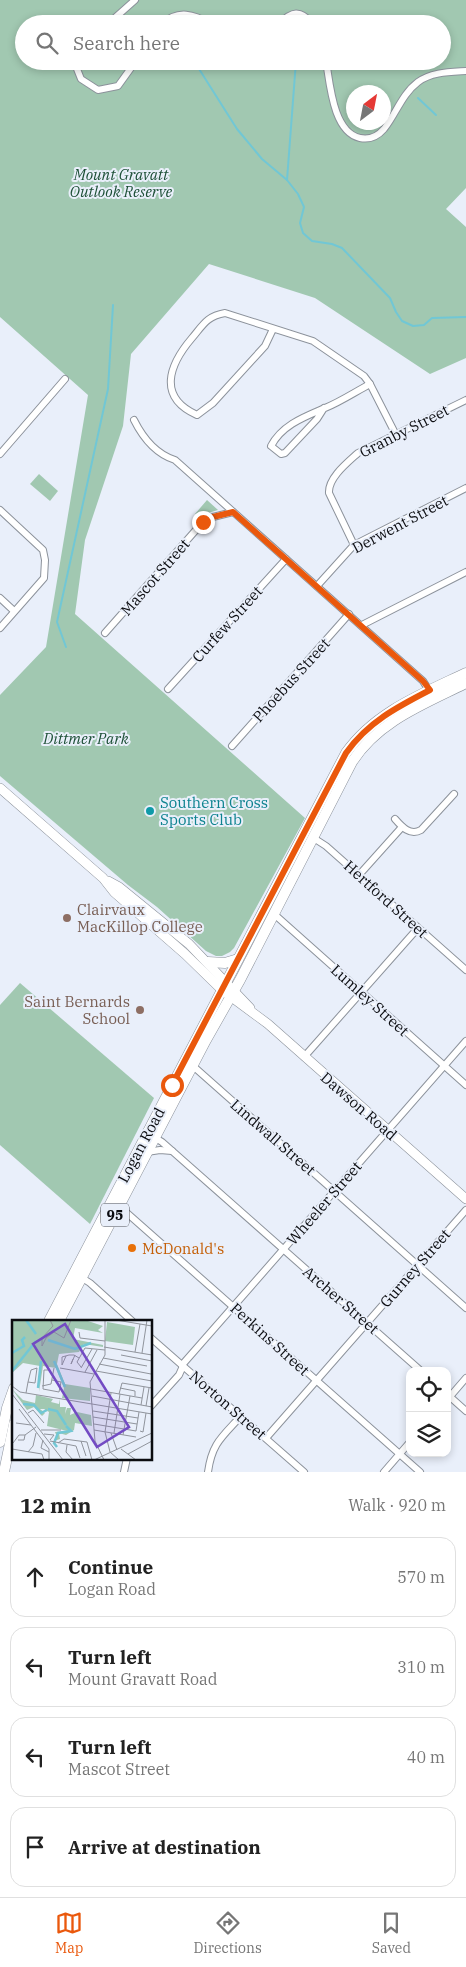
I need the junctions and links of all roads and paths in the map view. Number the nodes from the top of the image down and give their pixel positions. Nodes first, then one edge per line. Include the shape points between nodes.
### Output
1 (135, 0) edge
2 (118, 15) edge
3 (178, 15) edge
4 (191, 15) edge
5 (288, 15) edge
6 (306, 15) edge
7 (78, 70) edge
8 (130, 70) edge
9 (328, 70) edge
10 (466, 71) edge
11 (273, 329) junction
12 (65, 379) dead end
13 (370, 384) junction
14 (466, 400) edge
15 (324, 408) junction
16 (134, 420) dead end
17 (396, 435) junction
18 (1, 452) edge
19 (466, 488) edge
20 (0, 510) edge
21 (233, 512) junction
22 (354, 545) junction
23 (286, 559) junction
24 (466, 572) edge
25 (318, 586) junction
26 (0, 598) edge
27 (14, 611) junction
28 (349, 614) junction
29 (362, 625) junction
30 (0, 628) edge
31 (106, 633) dead end
32 (466, 672) edge
33 (466, 683) edge
34 (168, 689) dead end
35 (432, 695) junction
36 (232, 746) dead end
37 (0, 788) edge
38 (454, 794) dead end
39 (395, 819) dead end
40 (402, 827) junction
41 (308, 835) junction
42 (359, 876) junction
43 (103, 878) junction
44 (274, 914) junction
45 (418, 928) junction
46 (238, 960) junction
47 (208, 962) junction
48 (466, 970) edge
49 (224, 986) junction
50 (361, 992) junction
51 (232, 993) junction
52 (466, 1041) edge
53 (304, 1056) junction
54 (193, 1066) junction
55 (444, 1066) junction
56 (466, 1085) edge
57 (388, 1131) junction
58 (151, 1135) junction
59 (148, 1152) junction
60 (173, 1152) junction
61 (335, 1191) junction
62 (466, 1200) edge
63 (119, 1206) junction
64 (466, 1210) edge
65 (284, 1249) junction
66 (418, 1265) junction
67 (78, 1276) junction
68 (234, 1306) junction
69 (466, 1308) edge
70 (49, 1320) edge
71 (59, 1320) edge
72 (131, 1320) edge
73 (367, 1322) junction
74 (152, 1339) edge
75 (183, 1365) junction
76 (417, 1367) edge
77 (466, 1378) edge
78 (316, 1380) junction
79 (12, 1394) edge
80 (451, 1394) edge
81 (451, 1399) edge
82 (152, 1405) edge
83 (466, 1411) edge
84 (241, 1416) junction
85 (12, 1434) edge
86 (266, 1438) junction
87 (0, 1442) edge
88 (406, 1446) edge
89 (399, 1454) junction
90 (4, 1472) edge
91 (208, 1472) edge
92 (304, 1472) edge
93 (384, 1472) edge
94 (420, 1472) edge

1 - 2 street
3 - 4 street
5 - 6 street
7 - 8 street via 81,79 98,90 118,86
9 - 10 street via 334,107 343,126 354,137 364,139 377,136 383,130 403,96 418,81 443,73
11 - 11 street via 225,313 213,315 180,352 171,370 175,398 187,410 197,414 213,403 265,346
11 - 13 street via 313,341 364,376
12 - 18 street
13 - 15 street
13 - 17 street
14 - 17 street, Granby Street
15 - 15 street via 318,419 285,453 280,454 271,446 277,435 308,414
16 - 21 street via 150,444 175,460
17 - 22 street, Granby Street via 358,454 330,484 329,493
19 - 22 street, Derwent Street
20 - 27 street via 43,550 45,560 44,578
21 - 23 street
21 - 31 street, Mascot Street via 203,522
22 - 25 street, Derwent Street
23 - 25 street
23 - 34 street, Curfew Street
24 - 29 street
25 - 28 street
26 - 27 street
27 - 30 street
28 - 29 street
28 - 36 street, Phoebus Street
29 - 35 street via 423,681
32 - 35 main road, Logan Road / 95
33 - 35 main road, Logan Road / 95
35 - 41 main road, Logan Road / 95 via 385,714 359,736 341,761
37 - 43 main road
38 - 40 street via 421,830 412,833
39 - 40 street
40 - 42 street
41 - 42 street, Hertford Street via 326,846
41 - 44 main road, Logan Road / 95
41 - 46 main road, Logan Road / 95
42 - 45 street, Hertford Street
43 - 47 main road via 148,910
43 - 49 main road via 114,892
44 - 50 street, Lumley Street
44 - 51 main road, Logan Road / 95
45 - 48 street, Hertford Street
45 - 50 street
46 - 47 main road
46 - 49 main road, Logan Road / 95
47 - 49 main road
49 - 51 main road, Dawson Road
49 - 58 main road, Logan Road / 95
50 - 53 street
50 - 55 street, Lumley Street
51 - 53 main road, Dawson Road
51 - 54 main road, Logan Road / 95
52 - 55 street, Wheeler Street
53 - 57 main road, Dawson Road
54 - 58 main road, Logan Road / 95
54 - 61 street, Lindwall Street
55 - 56 street, Lumley Street
55 - 57 street, Wheeler Street
57 - 61 street, Wheeler Street
57 - 62 main road, Dawson Road
58 - 59 main road, Logan Road / 95
58 - 60 street, Archer Street
58 - 67 main road, Logan Road / 95
59 - 60 street
59 - 63 main road, Logan Road / 95
60 - 65 street, Archer Street
61 - 65 street, Wheeler Street
61 - 66 street, Lindwall Street
63 - 67 main road, Logan Road / 95
63 - 68 street, Perkins Street
64 - 66 street, Gurney Street
65 - 68 street, Wheeler Street
65 - 73 street, Archer Street
66 - 69 street, Lindwall Street
66 - 73 street, Gurney Street
67 - 70 main road, Logan Road / 95
67 - 71 main road, Logan Road / 95
67 - 72 street
68 - 75 street, Wheeler Street
68 - 78 street, Perkins Street
73 - 76 street, Archer Street
73 - 78 street, Gurney Street
74 - 75 street, Norton Street
75 - 82 street, Wheeler Street via 179,1375
75 - 84 street, Norton Street
77 - 80 street
78 - 86 street, Gurney Street
78 - 89 street, Perkins Street
79 - 87 main road
81 - 83 street
84 - 86 street, Norton Street
84 - 91 street via 210,1454
85 - 90 main road
86 - 92 street, Norton Street
88 - 89 street
89 - 93 street
89 - 94 street, Perkins Street

